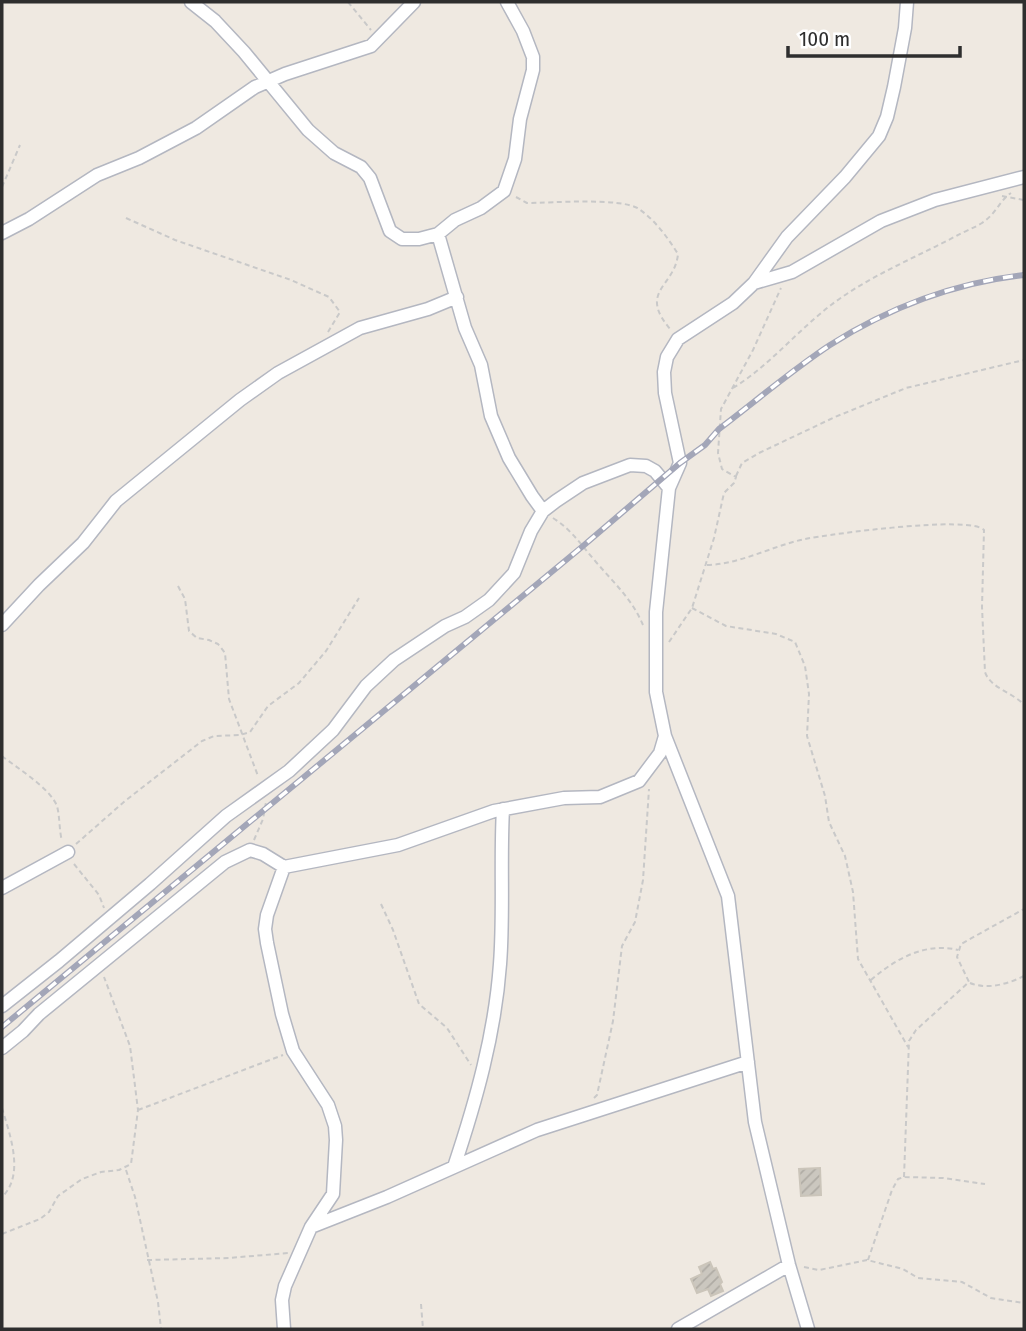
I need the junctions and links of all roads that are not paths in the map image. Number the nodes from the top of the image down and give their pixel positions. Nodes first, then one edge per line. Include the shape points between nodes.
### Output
1 (191, 2) edge
2 (414, 2) edge
3 (508, 2) edge
4 (907, 2) edge
5 (268, 83) junction
6 (1023, 178) edge
7 (2, 233) edge
8 (438, 234) junction
9 (754, 283) junction
10 (457, 297) junction
11 (668, 488) junction
12 (543, 511) junction
13 (2, 625) edge
14 (665, 736) junction
15 (503, 809) junction
16 (68, 852) road end
17 (284, 867) junction
18 (2, 888) edge
19 (2, 1006) edge
20 (2, 1048) edge
21 (748, 1062) junction
22 (454, 1167) junction
23 (311, 1227) junction
24 (789, 1265) junction
25 (284, 1329) edge
26 (678, 1329) edge
27 (808, 1329) edge

1 - 5 street via 235,41
2 - 5 street via 361,50
3 - 8 street via 533,57 515,159 505,191
4 - 9 street via 887,117 879,136 787,237
5 - 7 street via 196,128 97,175
5 - 8 street via 322,143 361,167 370,178 390,231 402,239
6 - 9 street via 935,200 881,221 792,272
8 - 10 street
9 - 11 street via 733,303 678,338 667,357 665,393 680,463
10 - 12 street via 481,365 491,416 509,458
10 - 13 street via 360,328 278,373 240,400 116,501 83,543
11 - 12 street via 655,471 630,465 583,483
11 - 14 street via 655,659
12 - 19 street via 504,585 465,617 394,660 366,686 333,730 289,771 226,816
14 - 15 street via 654,764 629,787 600,797
14 - 21 street via 728,896
15 - 17 street via 398,845
15 - 22 street via 500,964 494,1019
16 - 18 street
17 - 20 street via 250,850 225,862
17 - 23 street via 265,929 293,1051 328,1105 335,1126 333,1194
21 - 22 street via 580,1115
21 - 24 street via 755,1122
22 - 23 street
23 - 25 street via 285,1286
24 - 26 street
24 - 27 street

